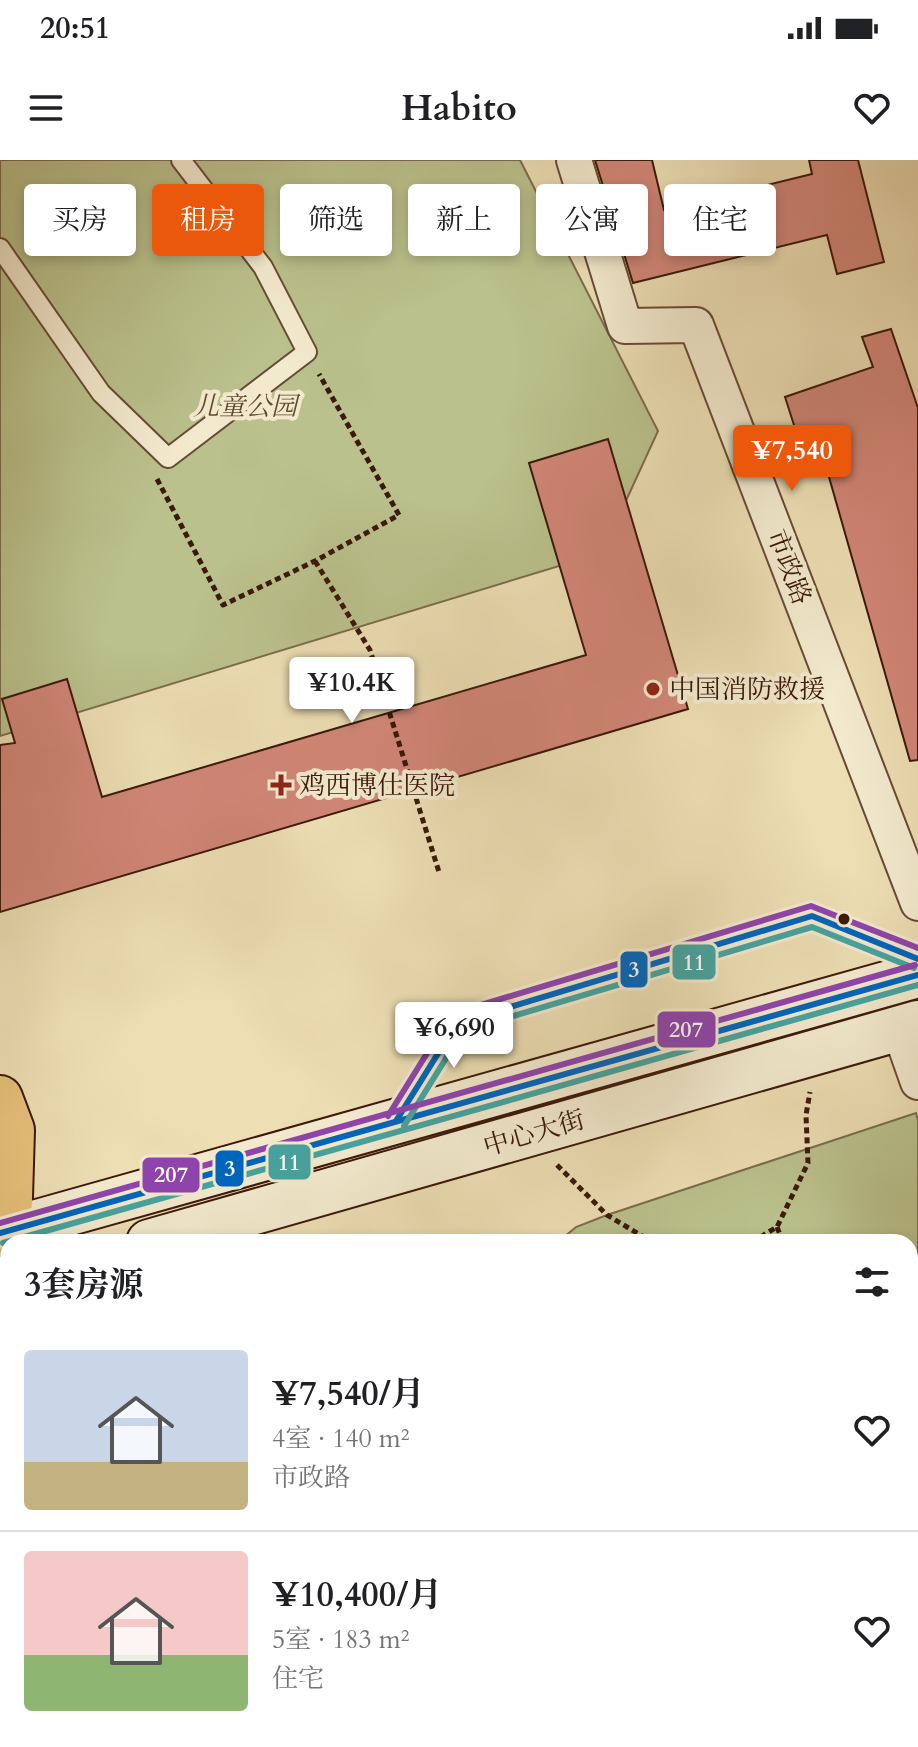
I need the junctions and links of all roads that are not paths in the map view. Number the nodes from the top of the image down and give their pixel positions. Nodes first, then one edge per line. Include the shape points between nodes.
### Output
1 (181, 160) edge
2 (574, 160) edge
3 (0, 248) edge
4 (918, 903) edge
5 (918, 959) edge
6 (918, 975) edge
7 (908, 1026) edge
8 (918, 1082) edge
9 (0, 1098) edge
10 (396, 1121) junction
11 (6, 1228) edge
12 (177, 1234) edge

1 - 3 lane via 263,267 307,352 168,458 101,393
2 - 4 street, 市政路 via 625,326 696,325
5 - 10 lane via 812,916 457,1023
6 - 10 main road, 中心大街
7 - 8 street
7 - 12 main road, 中心大街
9 - 11 highway via 12,1130
10 - 11 main road, 中心大街

